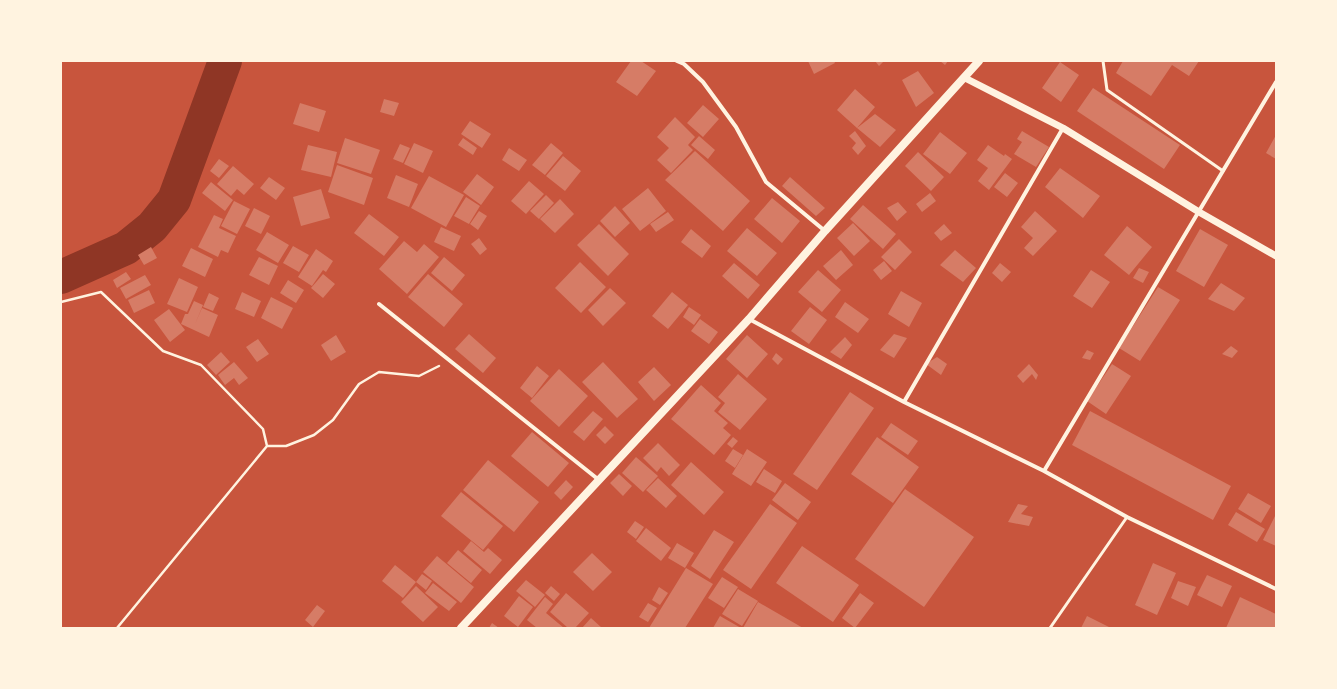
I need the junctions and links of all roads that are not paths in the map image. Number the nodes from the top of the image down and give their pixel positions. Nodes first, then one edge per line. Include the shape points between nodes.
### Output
1 (677, 61) edge
2 (979, 61) edge
3 (1104, 61) edge
4 (965, 78) junction
5 (1276, 82) edge
6 (1063, 128) junction
7 (1223, 171) junction
8 (1199, 212) junction
9 (824, 231) junction
10 (1276, 256) edge
11 (379, 304) dead end
12 (748, 320) junction
13 (904, 402) junction
14 (1044, 471) junction
15 (599, 480) junction
16 (1127, 517) junction
17 (1276, 590) edge
18 (461, 628) edge
19 (1050, 628) edge

1 - 9 street via 684,64 703,82 736,128 766,182
2 - 4 main road
3 - 7 lane via 1107,90
4 - 6 street
4 - 9 main road
5 - 7 street
6 - 8 street
6 - 13 street
7 - 8 street
8 - 10 street
8 - 14 street
9 - 12 main road
11 - 15 street
12 - 13 street
12 - 15 main road
13 - 14 street
14 - 16 street
15 - 18 main road
16 - 17 street
16 - 19 lane

